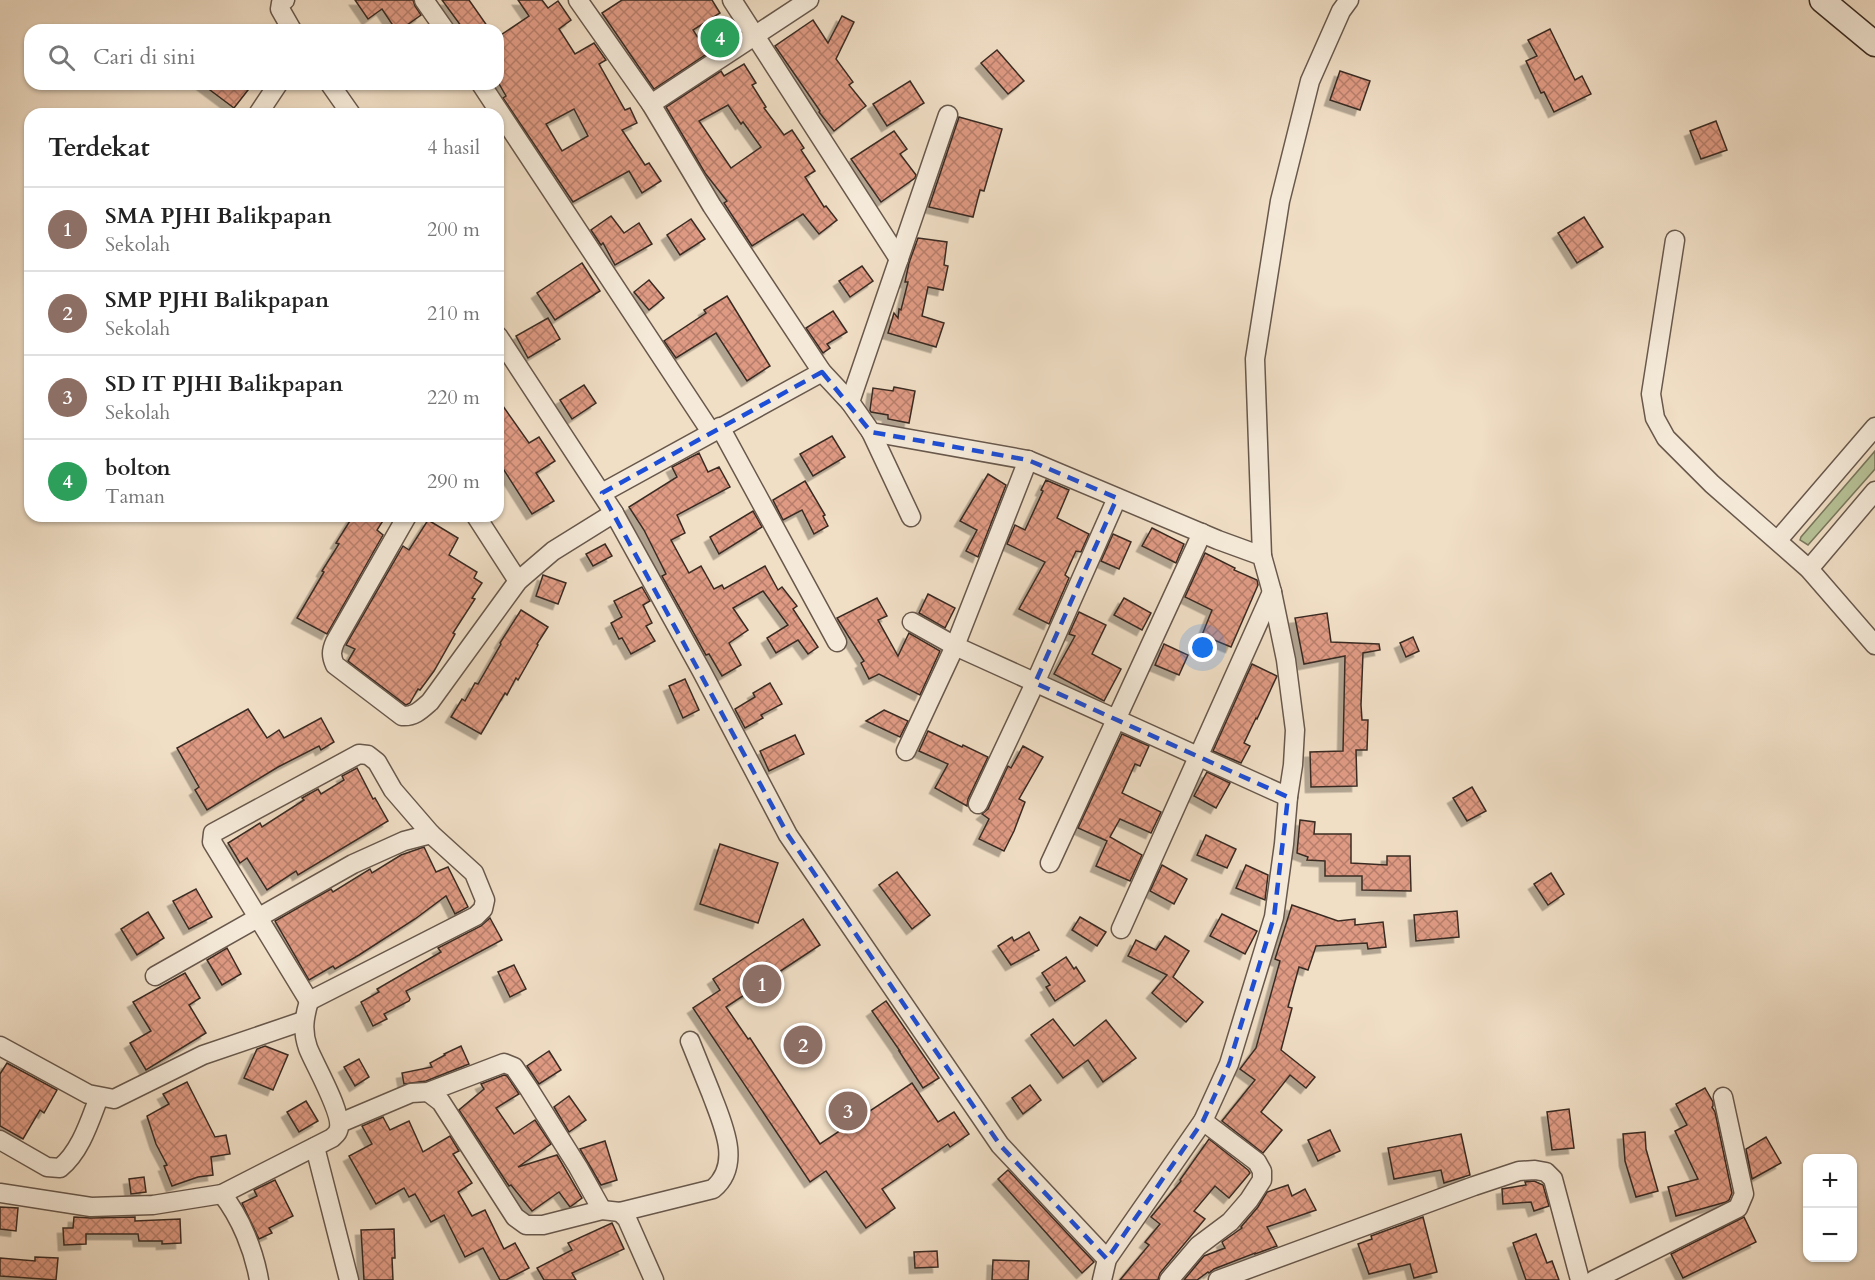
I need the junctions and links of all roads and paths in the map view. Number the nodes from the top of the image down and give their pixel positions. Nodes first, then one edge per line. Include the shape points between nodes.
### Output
1 (285, 0) edge
2 (424, 0) edge
3 (578, 0) edge
4 (732, 0) edge
5 (809, 0) edge
6 (1349, 0) edge
7 (1822, 0) edge
8 (289, 24) edge
9 (441, 24) edge
10 (755, 35) junction
11 (1875, 44) edge
12 (274, 90) edge
13 (334, 90) edge
14 (485, 90) edge
15 (651, 104) junction
16 (262, 108) edge
17 (347, 108) edge
18 (496, 108) edge
19 (948, 115) dead end
20 (504, 120) edge
21 (1675, 240) dead end
22 (899, 259) junction
23 (504, 345) edge
24 (822, 372) junction
25 (850, 402) junction
26 (1875, 427) edge
27 (716, 430) junction
28 (871, 432) junction
29 (1028, 460) junction
30 (1875, 491) edge
31 (602, 494) junction
32 (1117, 498) junction
33 (614, 513) junction
34 (911, 517) dead end
35 (404, 522) edge
36 (480, 522) edge
37 (1202, 533) junction
38 (1778, 540) junction
39 (1262, 556) junction
40 (1809, 568) junction
41 (518, 581) junction
42 (1272, 592) junction
43 (912, 622) dead end
44 (837, 642) dead end
45 (1875, 645) edge
46 (955, 646) junction
47 (1035, 683) junction
48 (1116, 720) junction
49 (906, 751) dead end
50 (1198, 757) junction
51 (1288, 797) junction
52 (978, 804) dead end
53 (431, 834) junction
54 (1050, 863) dead end
55 (258, 917) junction
56 (1121, 929) dead end
57 (155, 976) dead end
58 (309, 1001) junction
59 (303, 1021) junction
60 (690, 1041) dead end
61 (0, 1046) edge
62 (428, 1092) junction
63 (99, 1097) junction
64 (1724, 1097) dead end
65 (1203, 1120) junction
66 (340, 1123) junction
67 (0, 1140) edge
68 (315, 1147) junction
69 (0, 1193) edge
70 (222, 1194) junction
71 (611, 1211) junction
72 (1107, 1259) junction
73 (259, 1280) edge
74 (349, 1280) edge
75 (654, 1280) edge
76 (1102, 1280) edge
77 (1169, 1280) edge
78 (1218, 1280) edge
79 (1580, 1280) edge
80 (1594, 1280) edge

1 - 8 street via 280,9
2 - 9 street
3 - 15 street
4 - 10 street
5 - 10 street
6 - 39 street via 1310,81 1278,213 1255,359
7 - 11 street
10 - 15 street
10 - 22 street
12 - 16 street
13 - 17 street
14 - 18 street
15 - 24 street via 712,206
19 - 22 street
20 - 27 street
21 - 38 street via 1651,394 1655,418 1666,438 1712,484
22 - 25 street
23 - 31 street
24 - 25 street
24 - 27 street
25 - 28 street
26 - 38 street
27 - 31 street
27 - 44 street
28 - 29 street
28 - 34 street
29 - 32 street
29 - 46 street
30 - 40 street
31 - 33 street
32 - 37 street
32 - 47 street
33 - 41 street via 553,551
33 - 72 street via 788,835 1000,1145
35 - 41 street via 332,650 335,665 402,716 409,717 430,702
36 - 41 street
37 - 39 street
37 - 48 street
38 - 40 street
39 - 42 street
40 - 45 street
42 - 50 street
42 - 51 street via 1295,730
43 - 46 street
46 - 47 street
46 - 49 street
47 - 48 street
47 - 52 street
48 - 50 street
48 - 54 street
50 - 51 street
50 - 56 street
51 - 65 street via 1274,917 1229,1064
53 - 55 street via 404,841 352,864
53 - 55 street via 393,790 377,762 359,754 213,833 212,842
53 - 58 street via 474,873 485,900 483,909
55 - 57 street
55 - 58 street
58 - 59 street
59 - 63 street via 203,1055 114,1099
59 - 66 street via 307,1046
60 - 71 street via 727,1136 724,1176 713,1189
61 - 63 street via 64,1083
62 - 66 street via 411,1093
62 - 71 street via 441,1102 515,1216 526,1225
62 - 71 street via 504,1063 514,1067
63 - 67 street via 72,1155 60,1168 47,1167
64 - 80 street via 1744,1194 1738,1208
65 - 72 street
65 - 77 street via 1257,1162 1262,1180 1230,1222 1198,1246
66 - 68 street via 332,1138
68 - 70 street
68 - 74 street
69 - 70 street via 92,1207 153,1205
70 - 73 street via 246,1238
71 - 75 street via 627,1219
72 - 76 street
78 - 79 street via 1474,1186 1519,1171 1535,1170 1553,1179

